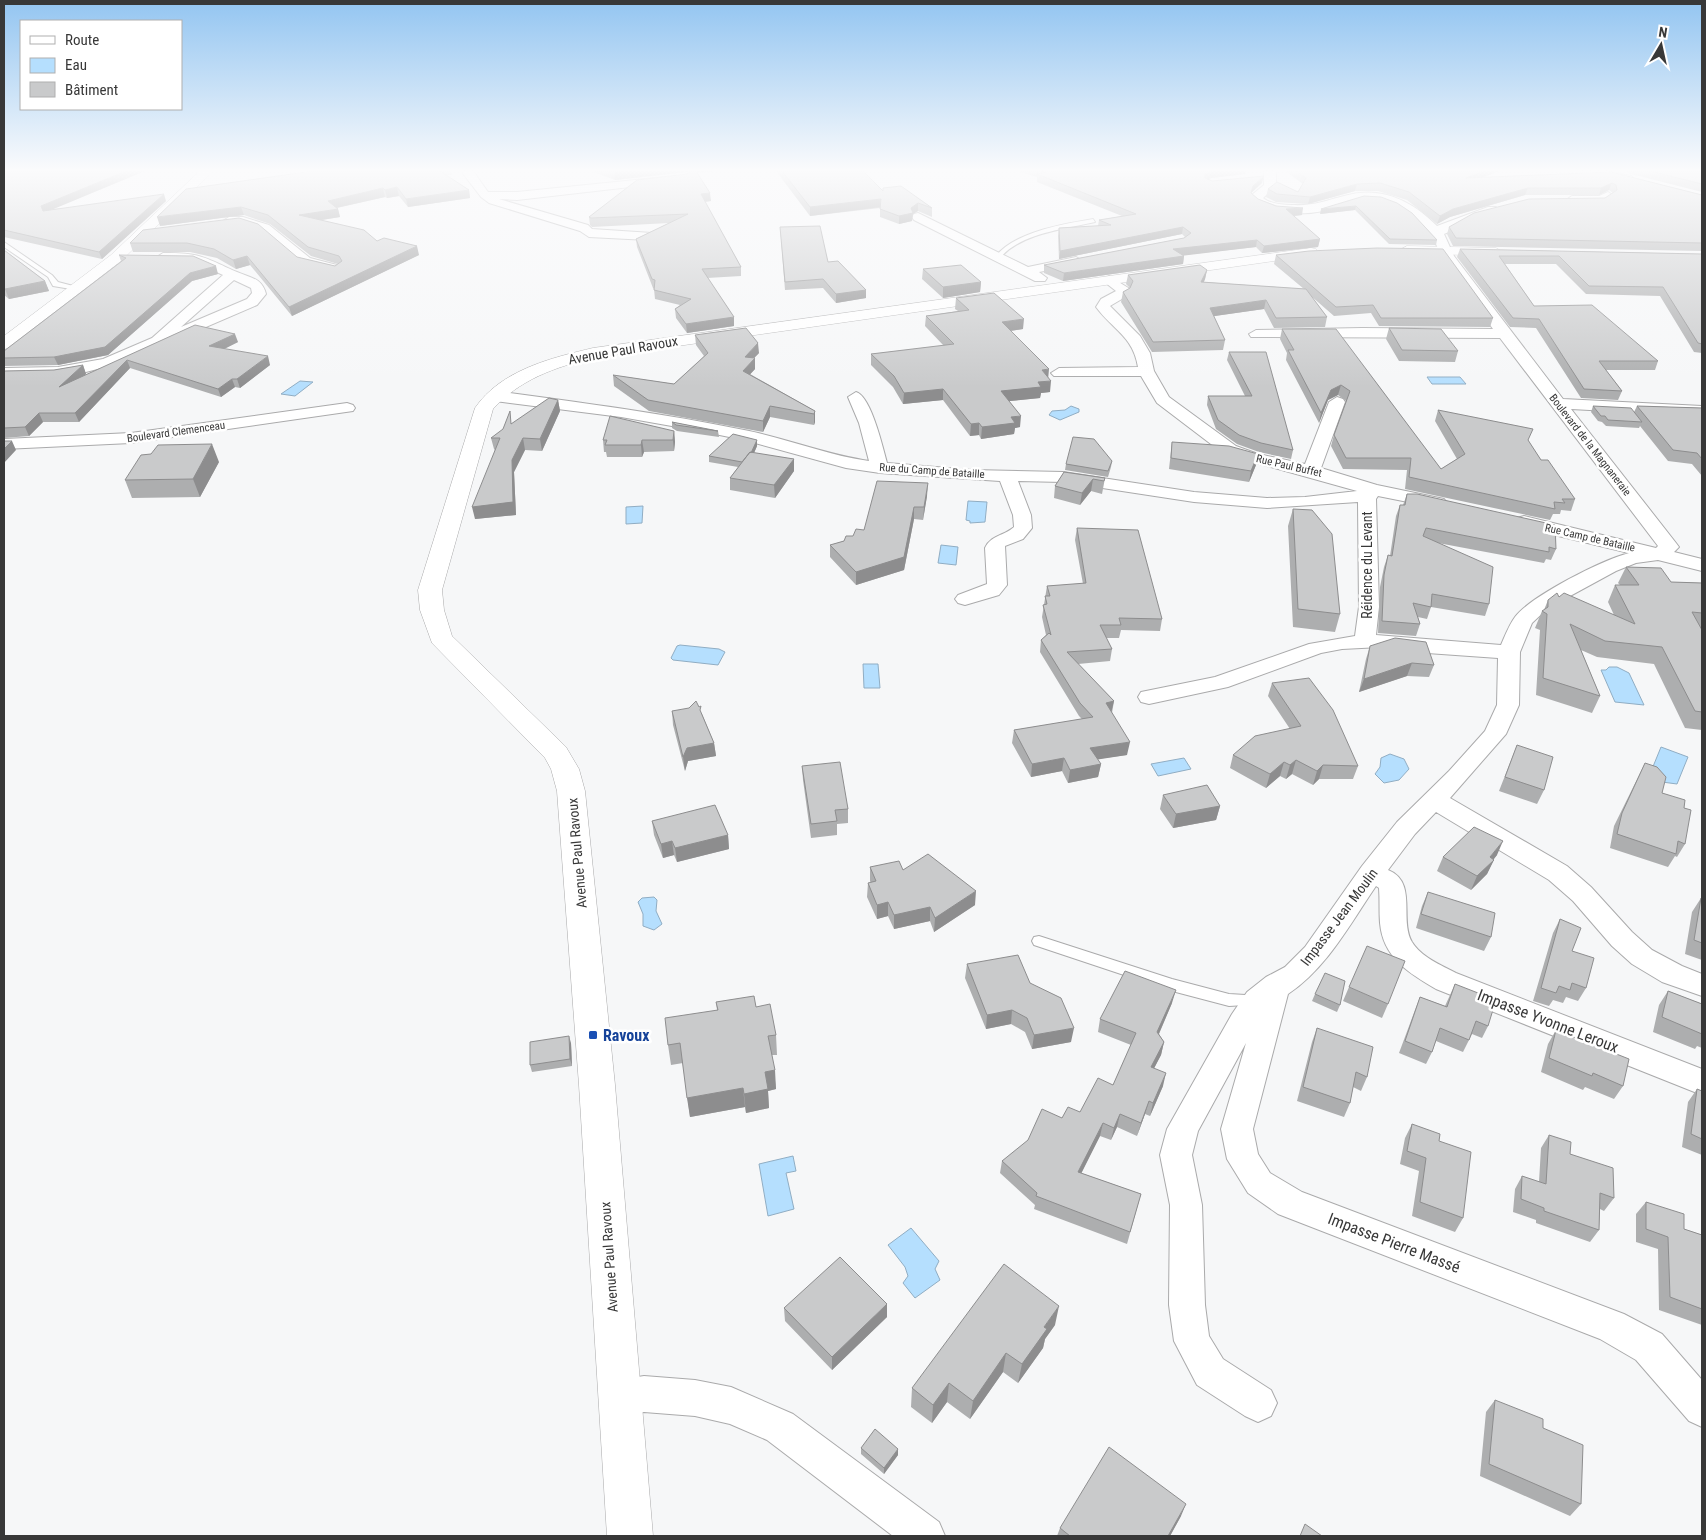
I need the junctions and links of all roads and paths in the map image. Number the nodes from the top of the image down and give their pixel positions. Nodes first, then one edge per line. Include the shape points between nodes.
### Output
1 (132, 243) edge
2 (283, 243) edge
3 (970, 243) edge
4 (1018, 243) edge
5 (1442, 243) edge
6 (4, 244) edge
7 (1392, 250) edge
8 (1328, 251) edge
9 (1447, 251) junction
10 (1507, 252) edge
11 (998, 257) junction
12 (116, 258) junction
13 (1084, 260) edge
14 (336, 270) edge
15 (1026, 271) junction
16 (232, 275) junction
17 (1109, 280) junction
18 (77, 288) junction
19 (1054, 288) junction
20 (1256, 334) dead end
21 (1504, 334) junction
22 (158, 341) junction
23 (4, 344) edge
24 (1146, 371) junction
25 (4, 373) edge
26 (1059, 373) dead end
27 (495, 396) junction
28 (856, 397) dead end
29 (1337, 402) edge
30 (1559, 404) junction
31 (347, 408) dead end
32 (1702, 411) edge
33 (4, 444) edge
34 (880, 468) junction
35 (1311, 470) junction
36 (1008, 476) junction
37 (1374, 490) junction
38 (1457, 507) edge
39 (1511, 519) edge
40 (1660, 554) junction
41 (1702, 565) edge
42 (965, 599) dead end
43 (1365, 641) junction
44 (1509, 652) junction
45 (1149, 697) dead end
46 (1434, 800) junction
47 (1371, 874) junction
48 (1039, 941) dead end
49 (1702, 985) edge
50 (1267, 993) junction
51 (1702, 1082) edge
52 (619, 1398) junction
53 (1258, 1402) dead end
54 (1702, 1408) edge
55 (630, 1536) edge
56 (925, 1536) edge

1 - 12 street
2 - 14 street via 305,261
3 - 11 street
4 - 11 lane via 1006,248
5 - 9 street, Boulevard de la Magnaneraie
6 - 18 lane via 50,276 56,284
7 - 9 street
8 - 17 street, Avenue Paul Ravoux
9 - 10 street
9 - 21 street, Boulevard de la Magnaneraie
11 - 15 street
12 - 16 street via 197,258 211,262
12 - 18 street
13 - 15 street
15 - 19 street
16 - 22 street
16 - 22 street via 257,286 259,294 252,302
17 - 19 street, Avenue Paul Ravoux
17 - 24 street, Rue Paul Buffet via 1123,289 1103,307 1143,352
18 - 23 street
19 - 27 street, Avenue Paul Ravoux via 593,353 537,370
20 - 21 street
21 - 30 street, Boulevard de la Magnaneraie
22 - 25 street via 108,362 82,368
24 - 26 street
24 - 35 street, Rue Paul Buffet via 1163,400 1230,450
27 - 34 street, Rue du Camp de Bataille via 700,426 746,435 846,463
27 - 52 street, Avenue Paul Ravoux via 484,408 478,422 450,516 430,590 432,610 441,638 556,753 571,791 597,1085
28 - 34 street
29 - 35 street
30 - 32 street
30 - 40 street, Boulevard de la Magnaneraie via 1669,546
31 - 33 street, Boulevard Clemenceau via 131,438
34 - 36 street, Rue du Camp de Bataille
35 - 37 street, Rue Paul Buffet
36 - 37 street, Rue du Camp de Bataille via 1063,477 1194,497 1267,502 1358,497
36 - 42 street via 1010,489 1022,511 1022,528 1016,535 997,543 996,585 992,591
37 - 38 street
37 - 43 street, Réidence du Levant via 1367,499 1369,592
39 - 40 street, Rue Camp de Bataille
40 - 41 street
40 - 44 street, Impasse Jean Moulin via 1632,558 1609,567 1541,604 1523,620
43 - 44 street
43 - 45 street via 1316,648 1220,682
44 - 46 street, Impasse Jean Moulin via 1508,705 1501,723
46 - 47 street, Impasse Jean Moulin via 1406,828
46 - 49 street via 1558,873 1642,957 1672,974
47 - 50 street, Impasse Jean Moulin via 1315,954 1295,975
47 - 51 street, Impasse Yvonne Leroux via 1388,882 1394,890 1393,933 1404,952 1417,964 1446,981
48 - 50 lane via 1172,985 1229,1000
50 - 53 street, Impasse Jean Moulin via 1242,1022 1183,1129 1176,1154 1186,1205 1187,1304 1192,1341 1210,1372
50 - 54 street, Impasse Pierre Massé via 1237,1129 1242,1159 1260,1183 1290,1203 1611,1326 1649,1347
52 - 55 street, Avenue Paul Ravoux
52 - 56 street via 644,1394 696,1398 731,1406 780,1427

